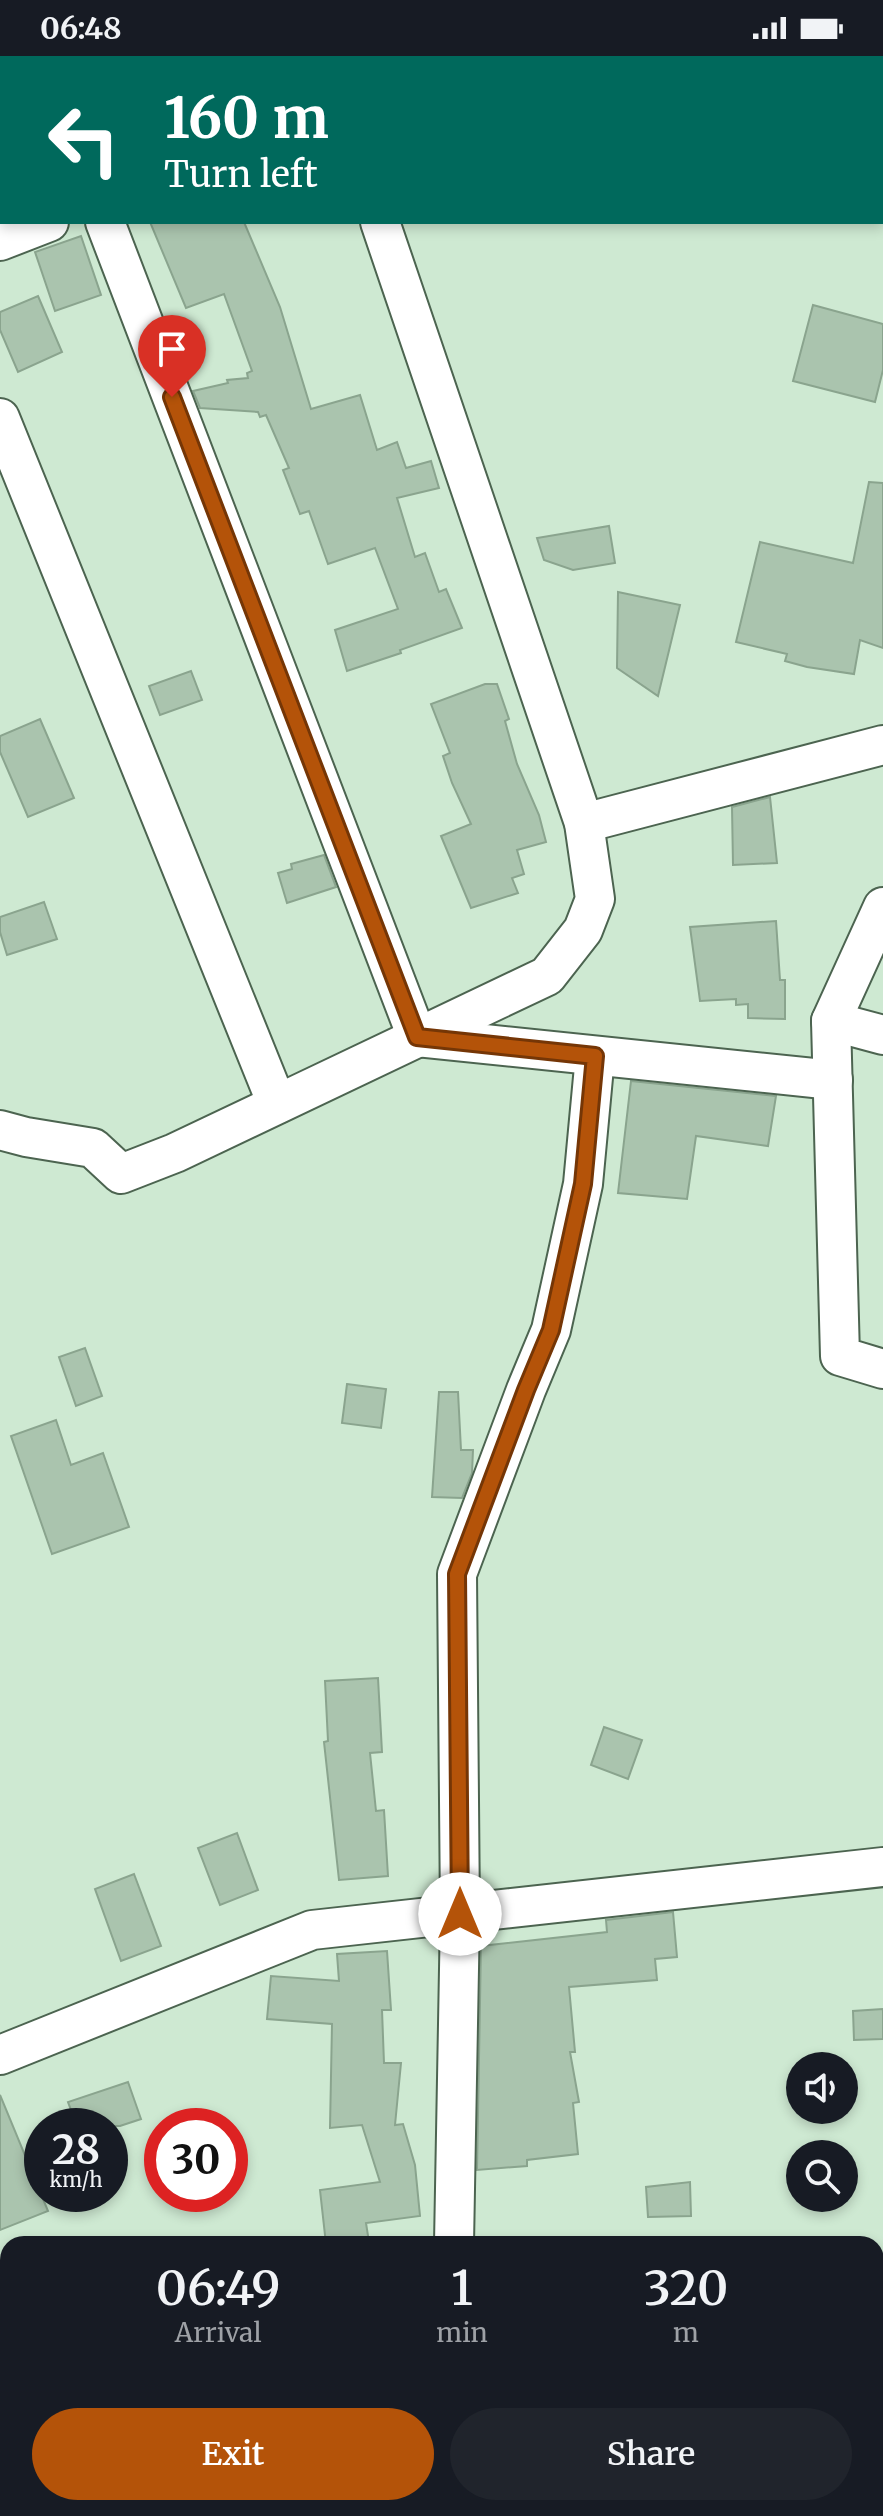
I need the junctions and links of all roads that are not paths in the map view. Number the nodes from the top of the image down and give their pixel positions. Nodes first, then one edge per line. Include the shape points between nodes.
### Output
1 (44, 224) edge
2 (106, 224) edge
3 (381, 224) edge
4 (0, 241) edge
5 (0, 418) edge
6 (883, 745) edge
7 (584, 823) junction
8 (883, 907) edge
9 (831, 1021) junction
10 (883, 1035) edge
11 (417, 1037) junction
12 (595, 1056) junction
13 (833, 1080) junction
14 (277, 1104) junction
15 (2, 1127) edge
16 (883, 1369) edge
17 (883, 1867) edge
18 (460, 1914) junction
19 (0, 2055) edge
20 (454, 2236) edge

1 - 4 street
2 - 11 street
3 - 7 street
5 - 14 street
6 - 7 street
7 - 11 street via 595,899 574,942 547,976
8 - 9 street
9 - 10 street
9 - 13 street
11 - 12 street
11 - 14 street
12 - 13 street
12 - 18 street via 583,1184 551,1330 457,1574
13 - 16 street via 840,1356
14 - 15 street via 121,1174 93,1148
17 - 18 street
18 - 19 street via 312,1930
18 - 20 street

